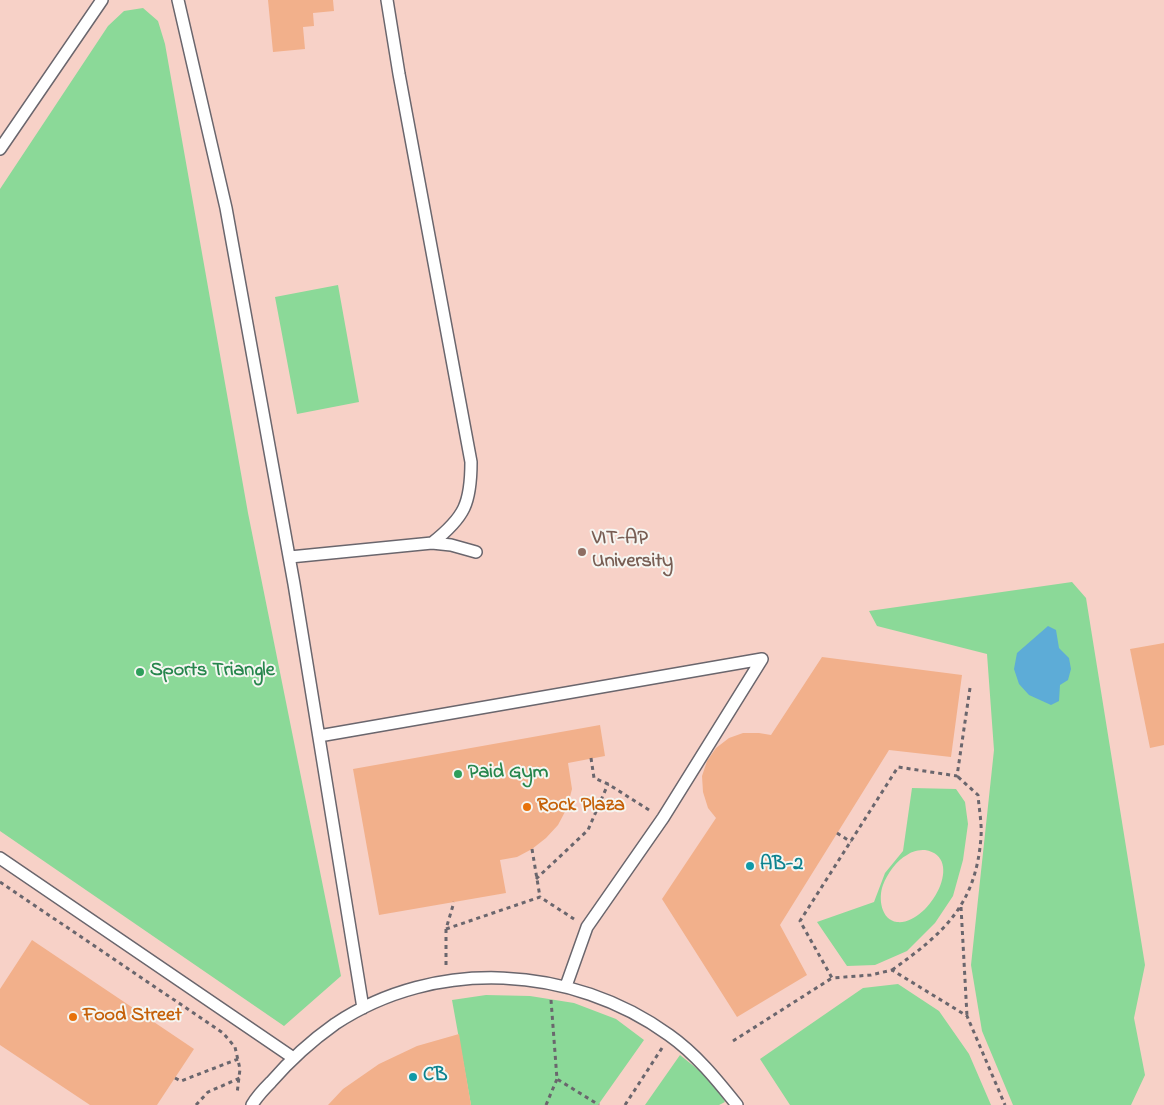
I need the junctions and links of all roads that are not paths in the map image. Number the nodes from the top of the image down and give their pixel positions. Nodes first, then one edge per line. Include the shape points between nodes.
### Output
1 (102, 0) edge
2 (178, 0) edge
3 (387, 0) edge
4 (0, 149) edge
5 (432, 543) junction
6 (476, 552) dead end
7 (290, 557) junction
8 (319, 736) junction
9 (0, 858) edge
10 (566, 986) junction
11 (363, 1008) junction
12 (292, 1057) junction
13 (252, 1105) edge
14 (737, 1105) edge

1 - 4 lane
2 - 7 lane via 226,208
3 - 5 lane via 471,462 471,483 464,510 458,520
5 - 6 lane
5 - 7 lane
7 - 8 lane
8 - 10 lane via 762,659 663,818 587,927
8 - 11 lane
9 - 12 lane
10 - 11 lane via 515,978 480,977 404,991
10 - 14 lane via 638,1014 670,1035 708,1068
11 - 12 lane via 317,1036
12 - 13 lane

